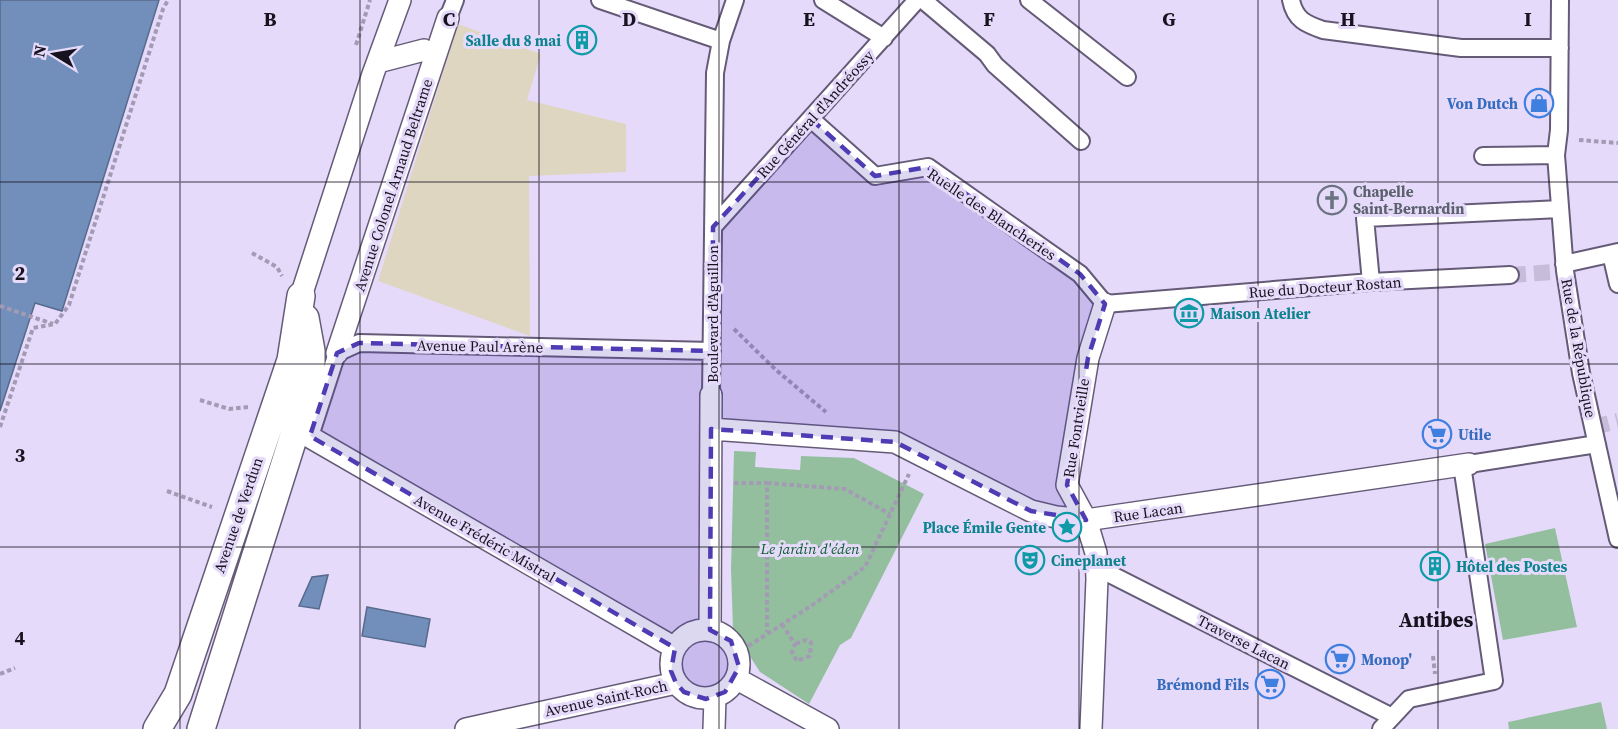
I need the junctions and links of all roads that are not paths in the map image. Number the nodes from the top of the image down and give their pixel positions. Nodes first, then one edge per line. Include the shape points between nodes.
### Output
1 (400, 0) edge
2 (600, 0) edge
3 (735, 0) edge
4 (824, 0) edge
5 (917, 0) edge
6 (923, 0) edge
7 (1029, 0) edge
8 (1290, 0) edge
9 (1560, 0) edge
10 (452, 9) edge
11 (884, 38) junction
12 (721, 40) junction
13 (1560, 48) junction
14 (424, 50) dead end
15 (378, 62) junction
16 (1127, 77) dead end
17 (811, 119) junction
18 (1081, 141) dead end
19 (1557, 147) junction
20 (1483, 156) dead end
21 (1560, 209) junction
22 (713, 227) junction
23 (1614, 253) edge
24 (1561, 269) junction
25 (1510, 275) tunnel mouth
26 (1371, 282) junction
27 (1618, 284) edge
28 (302, 296) junction
29 (1105, 304) junction
30 (712, 351) junction
31 (337, 353) junction
32 (711, 395) joint
33 (711, 429) junction
34 (303, 432) junction
35 (1597, 444) junction
36 (1466, 465) junction
37 (1086, 520) junction
38 (1618, 539) edge
39 (1096, 567) junction
40 (710, 630) junction
41 (675, 648) junction
42 (737, 679) junction
43 (676, 683) junction
44 (714, 698) junction
45 (1387, 723) edge
46 (158, 729) edge
47 (201, 729) edge
48 (466, 729) edge
49 (714, 729) edge
50 (828, 729) edge
51 (1091, 729) edge

1 - 15 street, Avenue de Verdun
2 - 12 street
3 - 12 street, Boulevard d'Aguillon
4 - 11 street
5 - 11 street, Rue Général d'Andréossy
6 - 18 street
7 - 16 street
8 - 13 street via 1302,22 1323,30 1461,48
9 - 13 street, Rue de la République
10 - 31 street, Avenue Colonel Arnaud Beltrame
11 - 17 street, Rue Général d'Andréossy
12 - 22 street, Boulevard d'Aguillon via 715,73
13 - 19 street, Rue de la République
14 - 15 street
15 - 28 street, Avenue de Verdun
17 - 22 street, Rue Général d'Andréossy
17 - 29 street, Ruelle des Blancheries via 875,176 928,167 1080,273
19 - 20 street
19 - 21 street, Rue de la République
21 - 24 street, Rue de la République
21 - 26 street via 1365,218
22 - 30 street, Boulevard d'Aguillon
23 - 24 street
23 - 27 street
24 - 35 street, Rue de la République
25 - 26 street, Rue du Docteur Rostan
26 - 29 street, Rue du Docteur Rostan
28 - 34 street, Avenue de Verdun via 311,351
28 - 46 street, Avenue de Verdun via 291,360 178,694
29 - 37 street, Rue Fontvieille via 1088,358 1067,485
30 - 31 street, Avenue Paul Arène via 359,343
30 - 32 street, Boulevard d'Aguillon
31 - 34 street
32 - 33 street, Boulevard d'Aguillon
33 - 37 street, Rue Lacan via 895,442 1031,511
33 - 40 street, Boulevard d'Aguillon
34 - 41 street, Avenue Frédéric Mistral
34 - 47 street, Avenue de Verdun
35 - 36 street, Rue Lacan
35 - 38 street, Rue de la République
36 - 37 street, Rue Lacan
36 - 45 street via 1494,681 1408,699
37 - 39 street, Rue Fontvieille
39 - 45 street, Traverse Lacan
39 - 51 street, Rue Fontvieille
40 - 41 street via 689,633
40 - 42 street via 731,641 737,654
41 - 43 street via 670,659
42 - 44 street
42 - 50 street
43 - 44 street via 694,697
43 - 48 street, Avenue Saint-Roch
44 - 49 street

